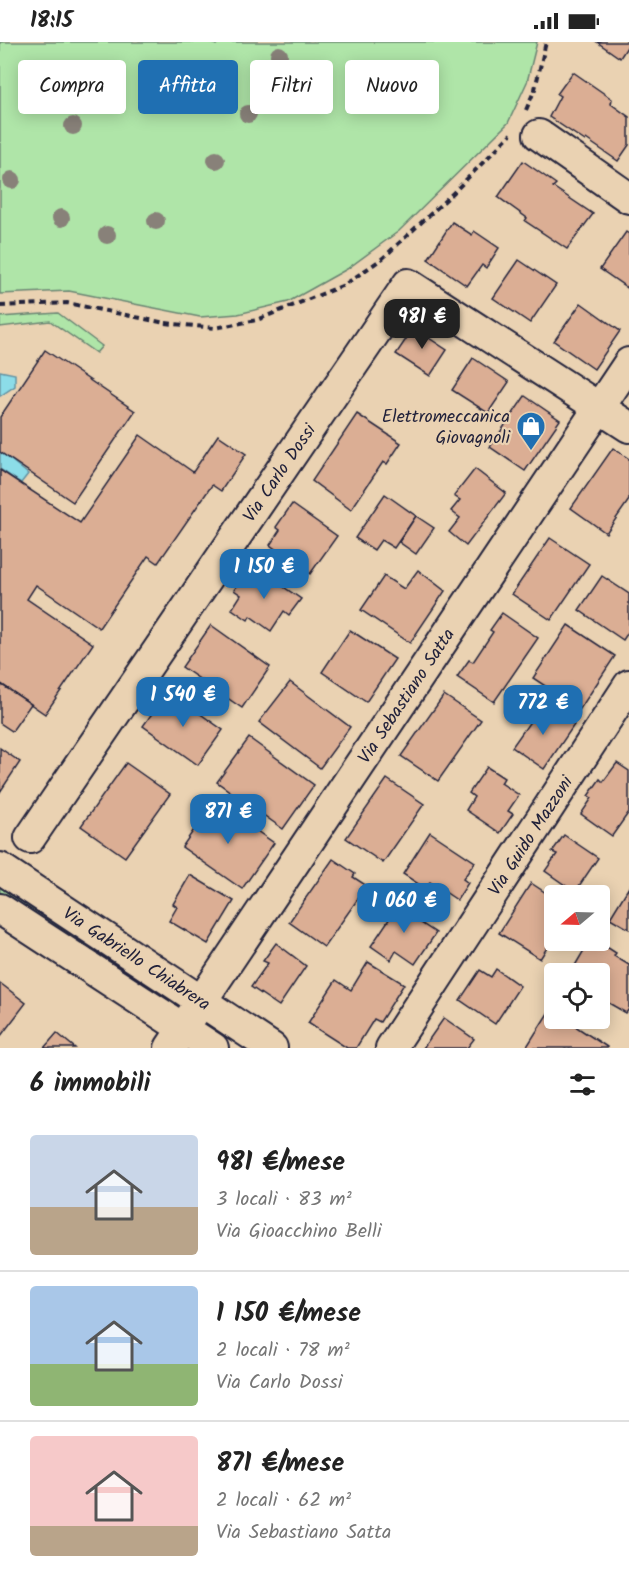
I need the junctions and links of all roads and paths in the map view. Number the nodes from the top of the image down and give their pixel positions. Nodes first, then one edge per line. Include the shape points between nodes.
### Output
1 (546, 42) edge
2 (527, 126) junction
3 (629, 198) edge
4 (0, 306) edge
5 (629, 363) edge
6 (600, 407) junction
7 (629, 427) edge
8 (629, 685) edge
9 (30, 838) dead end
10 (0, 868) edge
11 (0, 909) edge
12 (201, 1002) junction
13 (177, 1038) edge
14 (213, 1048) edge
15 (273, 1048) edge
16 (391, 1048) edge

1 - 2 path
2 - 3 street
2 - 4 path via 383,258 344,285 257,320 215,328 165,323 67,303
5 - 6 street, Via Sebastiano Satta
6 - 7 street
6 - 9 street, Via Carlo Dossi via 408,284
6 - 12 street, Via Sebastiano Satta
8 - 16 street, Via Guido Mazzoni
10 - 12 street, Via Gabriello Chiabrera
11 - 13 street, Via Gabriello Chiabrera
12 - 13 street, Via Sebastiano Satta
12 - 15 street, Via Gabriello Chiabrera
13 - 14 street, Via Gabriello Chiabrera

